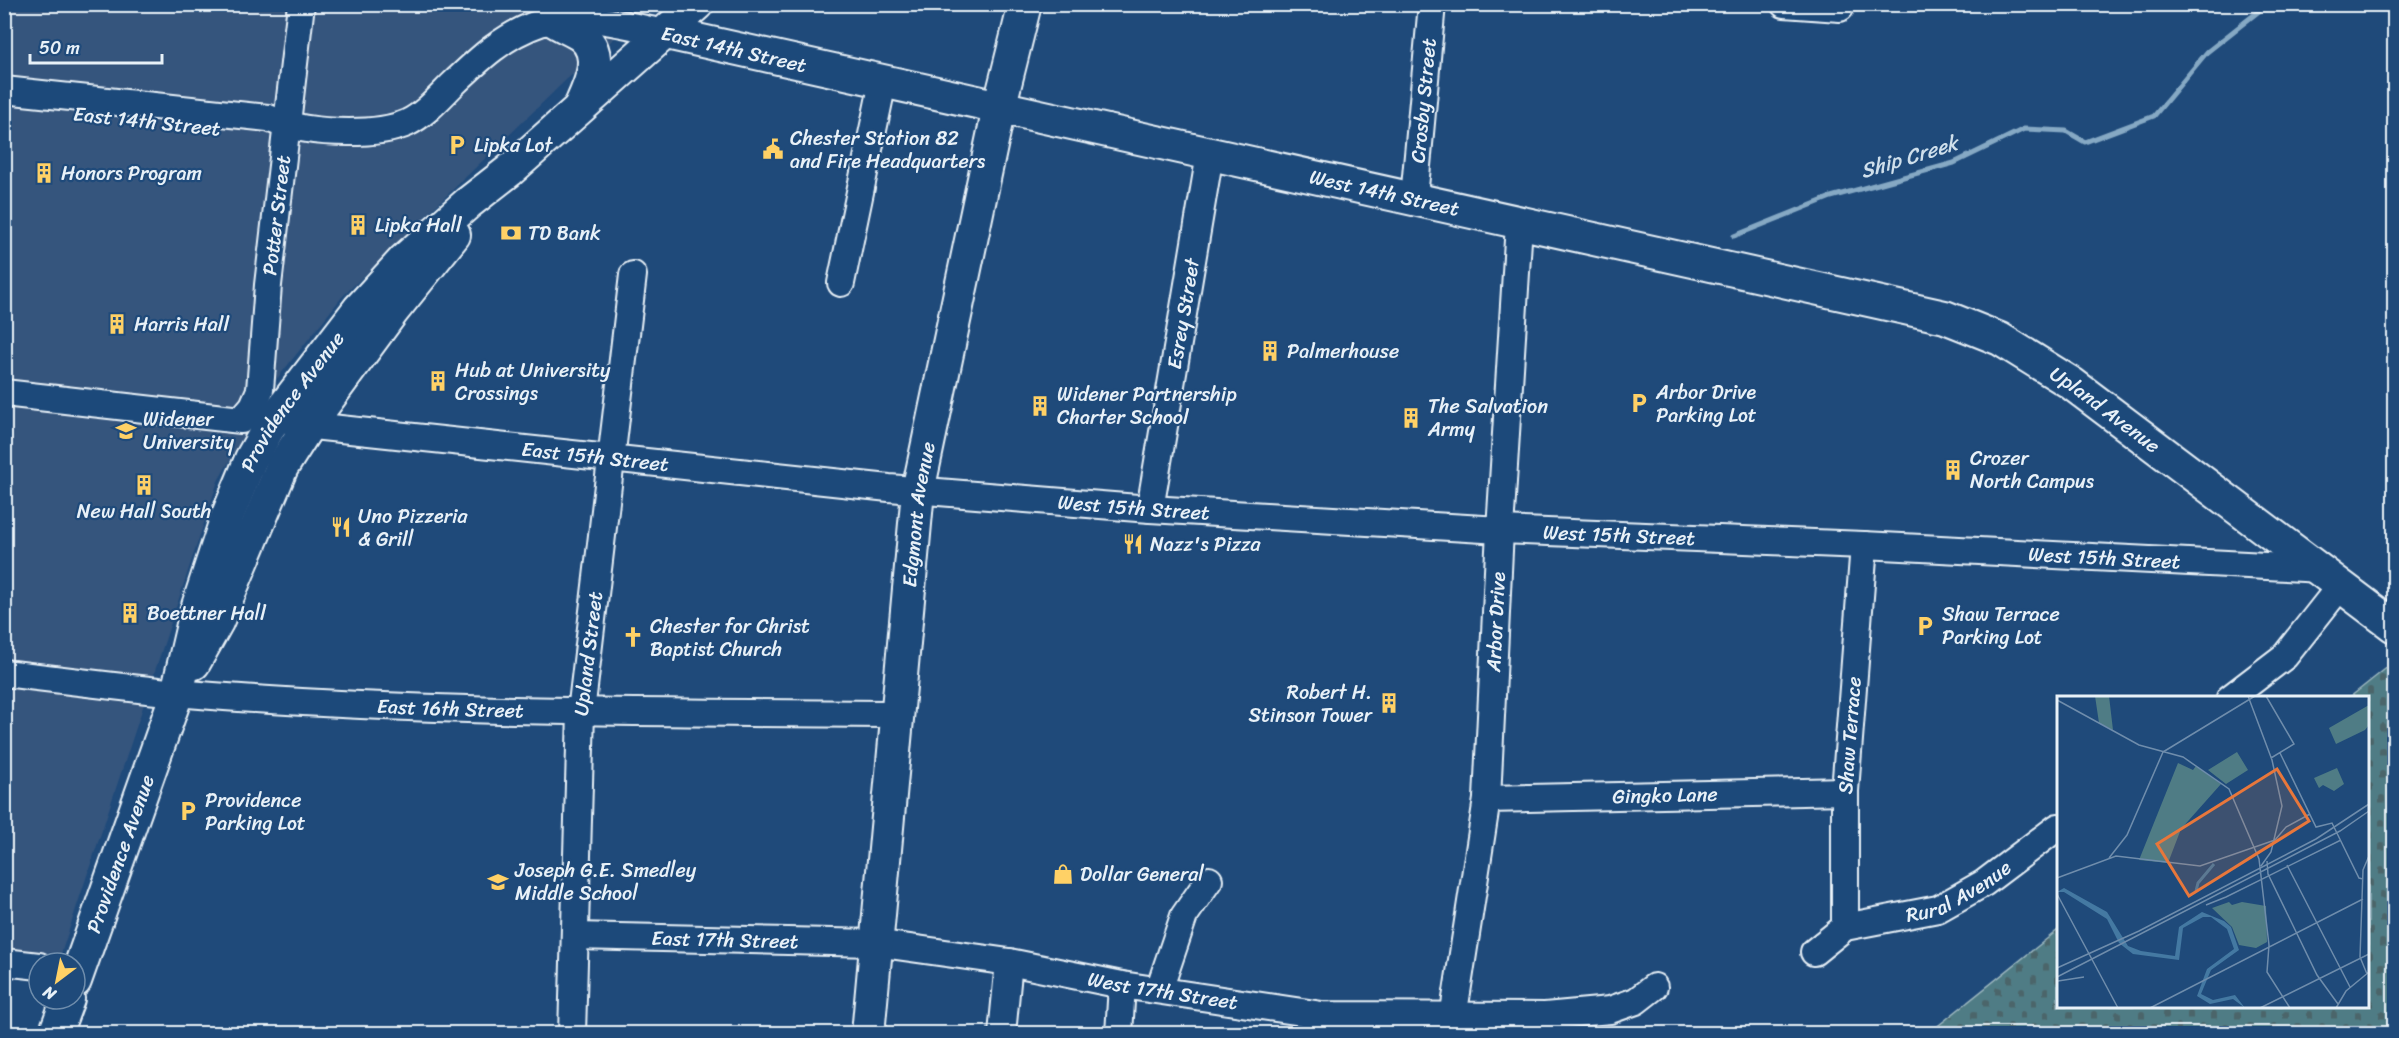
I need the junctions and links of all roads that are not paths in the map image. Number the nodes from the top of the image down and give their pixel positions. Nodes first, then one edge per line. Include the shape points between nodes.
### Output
1 (301, 4) edge
2 (697, 4) edge
3 (1025, 4) edge
4 (1432, 4) edge
5 (1784, 4) edge
6 (1840, 8) dead end
7 (553, 20) junction
8 (666, 33) junction
9 (883, 82) junction
10 (4, 90) edge
11 (4, 106) edge
12 (580, 108) junction
13 (999, 108) junction
14 (114, 110) junction
15 (286, 126) junction
16 (1210, 154) junction
17 (509, 171) junction
18 (1414, 198) junction
19 (1519, 224) junction
20 (633, 275) dead end
21 (1771, 278) joint
22 (841, 283) dead end
23 (4, 393) edge
24 (272, 422) junction
25 (308, 426) junction
26 (612, 457) junction
27 (918, 491) junction
28 (1150, 509) junction
29 (1500, 530) junction
30 (1864, 545) junction
31 (2332, 577) junction
32 (2394, 626) edge
33 (4, 673) edge
34 (177, 693) junction
35 (2233, 696) edge
36 (581, 712) junction
37 (898, 714) junction
38 (1845, 791) junction
39 (1487, 799) junction
40 (2057, 828) edge
41 (1209, 880) dead end
42 (1845, 927) junction
43 (575, 936) junction
44 (875, 943) junction
45 (84, 951) edge
46 (1814, 952) dead end
47 (4, 962) edge
48 (1009, 962) junction
49 (27, 965) edge
50 (1122, 985) junction
51 (1654, 987) dead end
52 (1159, 990) junction
53 (63, 1011) edge
54 (1453, 1018) junction
55 (1321, 1024) edge
56 (55, 1034) edge
57 (572, 1034) edge
58 (868, 1034) edge
59 (1002, 1034) edge
60 (1119, 1034) edge

1 - 15 street, Potter Street
2 - 8 main road, Providence Avenue
3 - 13 main road, Edgmont Avenue
4 - 18 street, Crosby Street
5 - 6 street
7 - 8 street, East 14th Street via 587,20
7 - 12 main road via 582,36 595,60
7 - 15 street, East 14th Street via 508,36 424,112 406,123 360,132
8 - 9 main road, East 14th Street
8 - 12 main road, Providence Avenue
9 - 13 main road, East 14th Street
9 - 22 street
10 - 14 street, East 14th Street
11 - 14 street, East 14th Street
12 - 17 main road, Providence Avenue
13 - 16 main road, West 14th Street
13 - 27 main road, Edgmont Avenue
14 - 15 street, East 14th Street via 268,118
15 - 23 street, Potter Street via 260,390 241,420
16 - 18 main road, West 14th Street
16 - 28 street, Esrey Street
17 - 24 main road, Providence Avenue via 404,260 359,309
17 - 25 main road, Providence Avenue via 392,312
18 - 19 main road, West 14th Street
19 - 21 main road, West 14th Street
19 - 29 street, Arbor Drive
20 - 26 street, Upland Street
21 - 31 main road, Upland Avenue via 1927,312 2000,339 2071,383
24 - 25 street, East 15th Street
24 - 34 main road, Providence Avenue via 251,459 227,517 195,612
25 - 26 street, East 15th Street
25 - 34 main road, Providence Avenue via 282,467 217,622
26 - 27 street, East 15th Street
26 - 36 street, Upland Street
27 - 28 street, West 15th Street
27 - 37 main road, Edgmont Avenue
28 - 29 street, West 15th Street
29 - 30 street, West 15th Street
29 - 39 street, Arbor Drive
30 - 31 street, West 15th Street
30 - 38 street, Shaw Terrace
31 - 32 main road, Upland Avenue
31 - 35 street via 2285,656
33 - 34 street, East 16th Street
34 - 36 street, East 16th Street
34 - 45 main road, Providence Avenue
36 - 37 street, East 16th Street
36 - 43 street, Upland Street
37 - 44 main road, Edgmont Avenue
38 - 39 street, Gingko Lane
38 - 42 street, Shaw Terrace
39 - 54 street, Arbor Drive
40 - 42 street, Rural Avenue via 1984,883 1938,909
41 - 52 street via 1184,916
42 - 46 street
43 - 44 street, East 17th Street
43 - 57 street, Upland Street
44 - 48 street, West 17th Street
44 - 58 main road, Edgmont Avenue
47 - 49 street
48 - 50 street, West 17th Street
48 - 59 street
50 - 52 street, West 17th Street
50 - 60 street
51 - 54 street, West 17th Street via 1636,1000 1610,1010
52 - 55 street, West 17th Street
53 - 56 main road, Providence Avenue
54 - 55 street, West 17th Street

